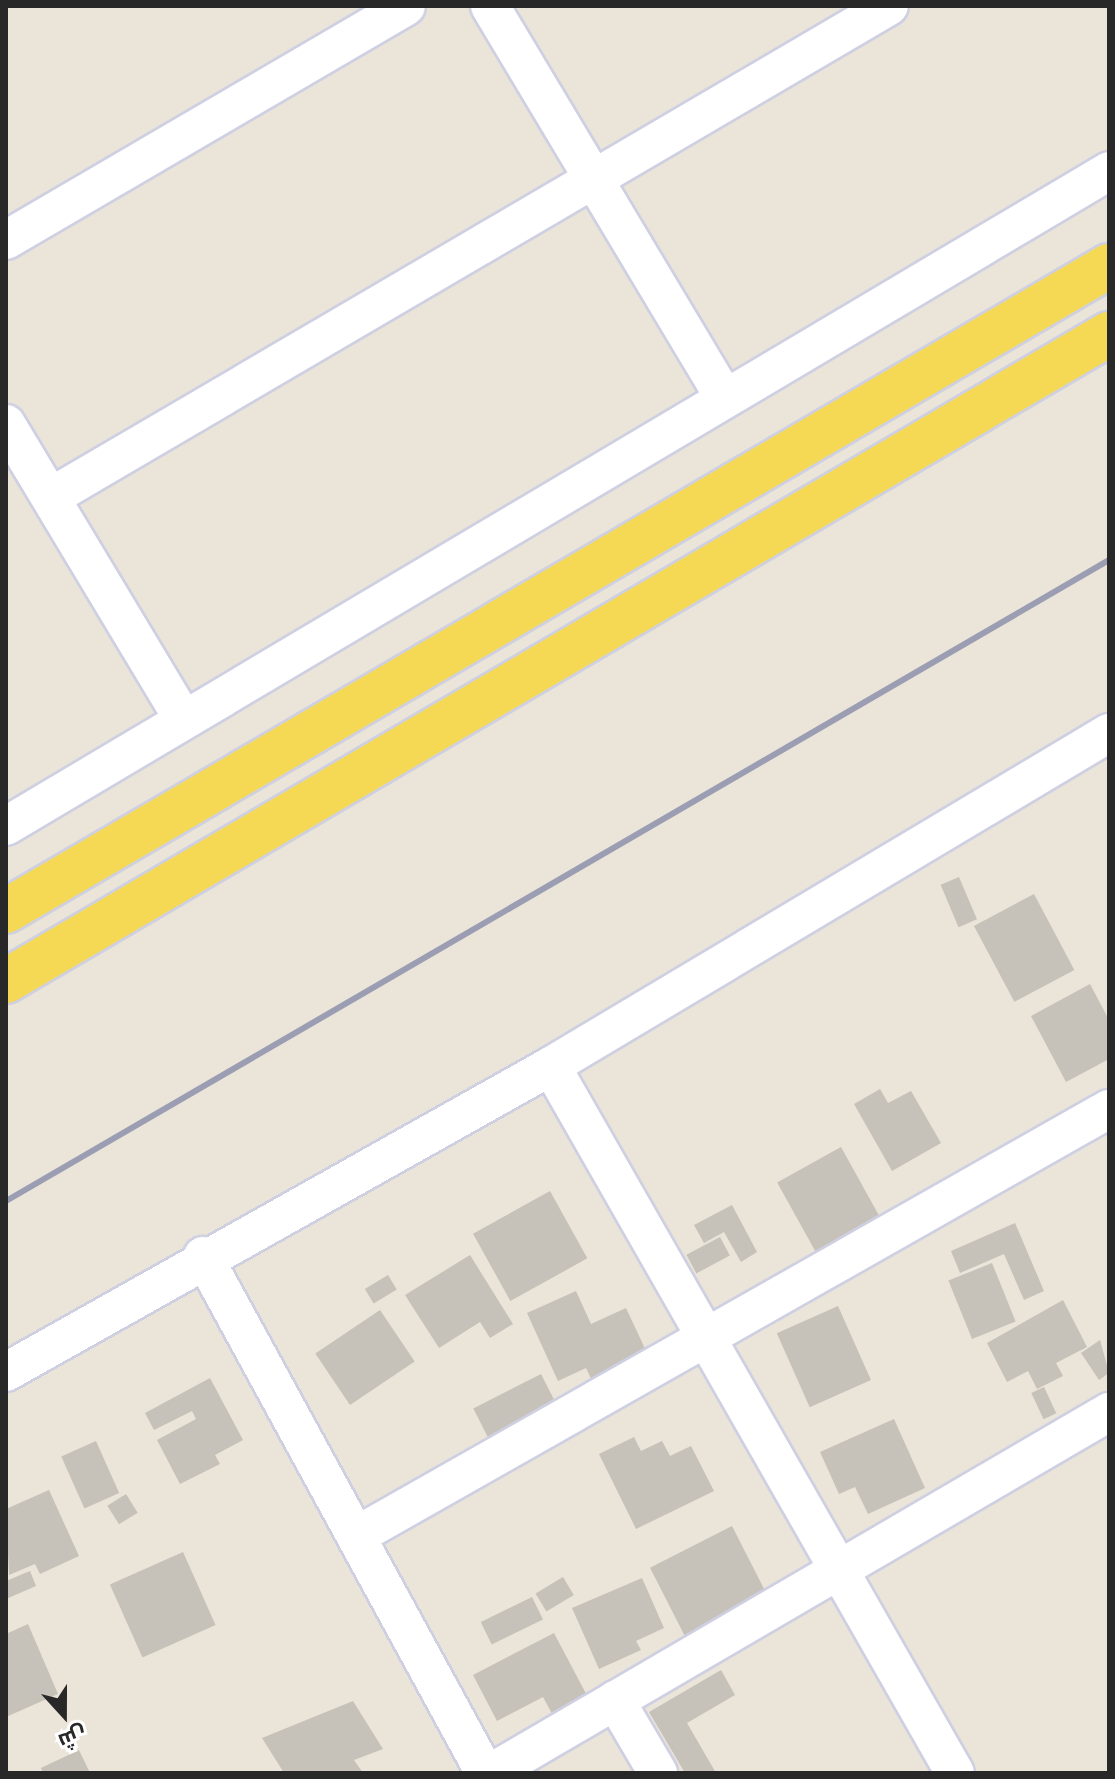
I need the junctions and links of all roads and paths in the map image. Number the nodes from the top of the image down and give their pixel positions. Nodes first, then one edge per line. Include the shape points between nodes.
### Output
1 (406, 6) edge
2 (490, 6) edge
3 (889, 6) edge
4 (1109, 171) edge
5 (593, 179) junction
6 (6, 240) edge
7 (1109, 266) edge
8 (1109, 334) edge
9 (724, 397) junction
10 (6, 424) edge
11 (51, 497) junction
12 (184, 720) junction
13 (1109, 733) edge
14 (6, 826) edge
15 (6, 911) edge
16 (6, 981) edge
17 (551, 1066) junction
18 (1109, 1109) edge
19 (203, 1256) junction
20 (706, 1338) junction
21 (6, 1372) edge
22 (1109, 1412) edge
23 (356, 1536) junction
24 (838, 1569) junction
25 (615, 1700) junction
26 (488, 1773) edge
27 (658, 1773) edge
28 (955, 1773) edge

1 - 6 street
2 - 5 street
3 - 5 street
4 - 9 street
5 - 9 street
5 - 11 street
7 - 15 main road
8 - 16 main road
9 - 12 street
10 - 11 street
11 - 12 street
12 - 14 street
13 - 17 street
17 - 19 street
17 - 20 street
18 - 20 street
19 - 21 street
19 - 23 street
20 - 23 street
20 - 24 street
22 - 24 street
23 - 26 street
24 - 25 street
24 - 28 street
25 - 26 street
25 - 27 street

